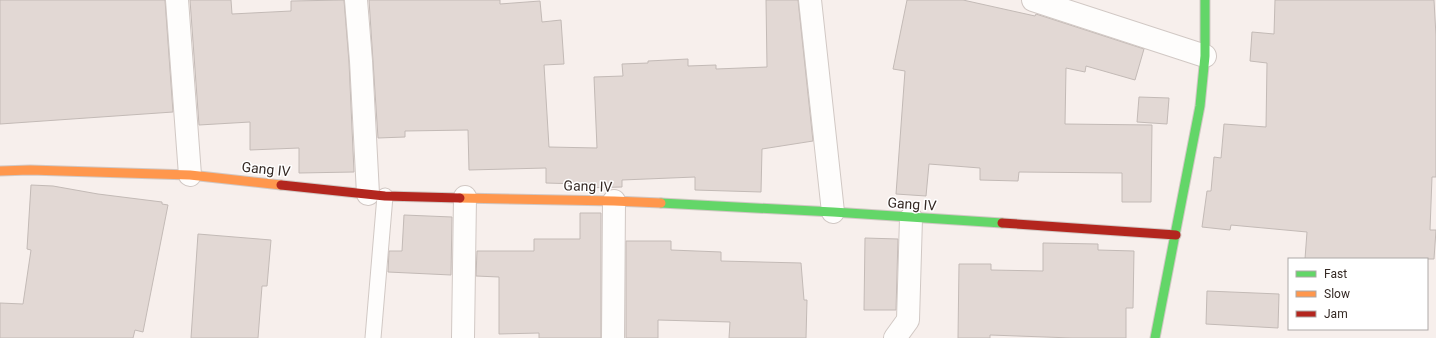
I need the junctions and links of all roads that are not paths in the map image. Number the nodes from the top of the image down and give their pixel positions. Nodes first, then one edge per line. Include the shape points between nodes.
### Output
1 (177, 0) edge
2 (356, 0) edge
3 (810, 0) edge
4 (1033, 0) edge
5 (1205, 0) edge
6 (1205, 56) junction
7 (0, 171) edge
8 (190, 175) junction
9 (376, 195) junction
10 (465, 197) junction
11 (614, 201) junction
12 (833, 212) junction
13 (911, 218) junction
14 (1176, 235) junction
15 (373, 338) edge
16 (463, 338) edge
17 (613, 338) edge
18 (895, 338) edge
19 (1155, 338) edge

1 - 8 street
2 - 9 street
3 - 12 street
4 - 6 street
5 - 6 street
6 - 14 street via 1200,106
7 - 8 street, Gang IV
8 - 9 street, Gang IV
9 - 10 street, Gang IV
9 - 15 lane
10 - 11 street, Gang IV
10 - 16 street
11 - 12 street, Gang IV
11 - 17 street
12 - 13 street, Gang IV
13 - 14 street, Gang IV
13 - 18 street via 908,320
14 - 19 street

